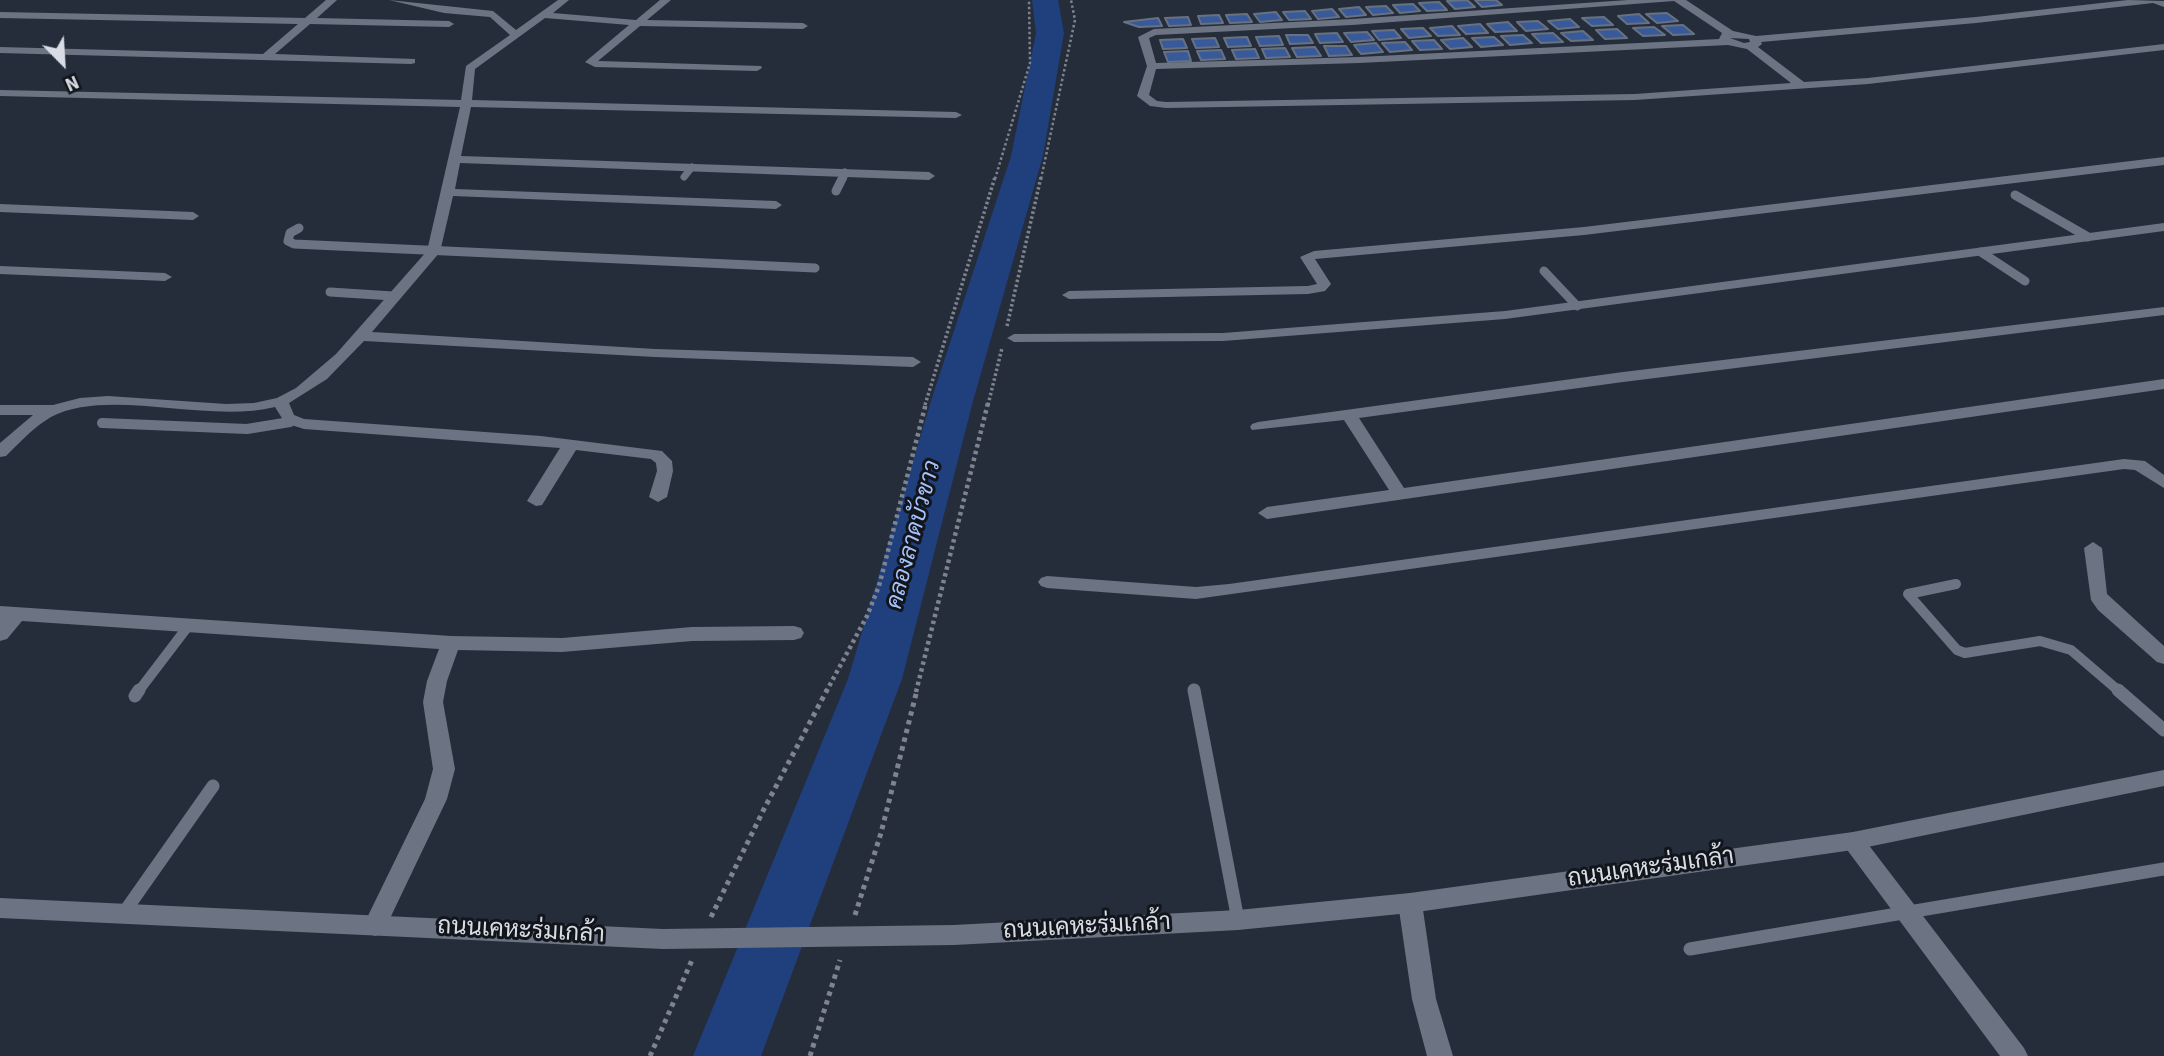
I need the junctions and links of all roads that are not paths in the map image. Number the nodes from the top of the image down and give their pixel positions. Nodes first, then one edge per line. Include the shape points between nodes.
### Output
1 (332, 0) edge
2 (394, 0) edge
3 (564, 0) edge
4 (666, 0) edge
5 (1670, 0) edge
6 (1679, 0) edge
7 (2164, 4) edge
8 (0, 15) edge
9 (544, 15) junction
10 (311, 20) junction
11 (636, 23) junction
12 (449, 24) dead end
13 (803, 26) dead end
14 (515, 34) junction
15 (1728, 38) junction
16 (1753, 43) junction
17 (2164, 47) edge
18 (0, 50) edge
19 (17, 51) junction
20 (267, 56) junction
21 (411, 61) dead end
22 (0, 62) edge
23 (1152, 66) junction
24 (757, 68) dead end
25 (1802, 86) junction
26 (0, 93) edge
27 (466, 103) junction
28 (956, 115) dead end
29 (454, 159) junction
30 (2164, 162) edge
31 (845, 172) junction
32 (929, 176) dead end
33 (835, 191) dead end
34 (447, 192) junction
35 (2015, 195) dead end
36 (776, 205) dead end
37 (0, 208) edge
38 (193, 216) dead end
39 (2164, 227) edge
40 (299, 228) dead end
41 (2088, 237) junction
42 (433, 252) junction
43 (1981, 252) junction
44 (815, 268) dead end
45 (0, 270) edge
46 (1544, 271) dead end
47 (165, 277) dead end
48 (2025, 281) dead end
49 (330, 292) dead end
50 (1069, 295) dead end
51 (393, 296) junction
52 (1577, 306) junction
53 (2161, 314) edge
54 (358, 336) junction
55 (1007, 338) road end
56 (913, 362) dead end
57 (2164, 384) edge
58 (281, 402) junction
59 (0, 410) edge
60 (52, 410) junction
61 (1349, 415) junction
62 (290, 422) junction
63 (102, 423) dead end
64 (1258, 427) dead end
65 (570, 446) junction
66 (0, 452) edge
67 (2164, 483) edge
68 (1400, 494) junction
69 (658, 497) dead end
70 (536, 501) dead end
71 (1267, 513) dead end
72 (2093, 548) dead end
73 (1047, 582) dead end
74 (1956, 584) dead end
75 (9, 613) edge
76 (189, 625) junction
77 (794, 633) dead end
78 (0, 634) edge
79 (451, 643) junction
80 (2164, 657) edge
81 (1194, 690) dead end
82 (135, 696) dead end
83 (2164, 730) edge
84 (2164, 778) edge
85 (213, 786) dead end
86 (1853, 841) junction
87 (2164, 869) edge
88 (1410, 903) junction
89 (0, 908) edge
90 (1905, 911) junction
91 (123, 914) junction
92 (1238, 920) junction
93 (375, 926) junction
94 (1690, 949) dead end
95 (1440, 1056) edge
96 (2015, 1056) edge

1 - 10 street
2 - 14 street via 493,14
3 - 9 street
4 - 11 street
5 - 23 street via 1165,30 1143,37
6 - 15 street
7 - 16 street via 2154,0
8 - 10 street
9 - 11 street
9 - 14 street
10 - 12 street
10 - 20 street
11 - 13 street
11 - 24 street via 590,62
14 - 27 street via 470,68
15 - 16 street
15 - 23 street via 1410,58
16 - 25 street
17 - 25 street
18 - 19 street
19 - 20 street
19 - 22 street
20 - 21 street
23 - 25 street via 1143,96 1166,105 1635,97
26 - 27 street
27 - 28 street
27 - 29 street
29 - 31 street via 688,172
29 - 34 street
30 - 50 street via 1584,231 1314,255 1307,257 1308,262 1324,284 1308,290
31 - 32 street
31 - 33 lane
34 - 36 street
34 - 42 street
35 - 41 lane
37 - 38 street
39 - 41 street
40 - 42 lane via 290,233 288,241
41 - 43 street
42 - 44 lane
42 - 51 street
43 - 48 lane
43 - 52 street
45 - 47 street
46 - 52 lane
49 - 51 lane
51 - 54 street
52 - 55 street via 1223,337
53 - 61 street via 1623,377
54 - 56 street
54 - 58 street via 301,393
57 - 68 street
58 - 60 street via 222,410 90,400
58 - 62 street
59 - 60 street
60 - 66 street
61 - 64 street
61 - 68 street
62 - 63 lane via 247,429
62 - 65 street
65 - 69 street via 656,454 664,461 665,471
65 - 70 street
67 - 73 street via 2139,465 2124,464 1196,593
68 - 71 street
72 - 80 street via 2098,595
74 - 83 lane via 1908,594 1957,650 1974,653 2040,642 2060,645 2079,656
75 - 76 street
75 - 78 street
76 - 79 street
76 - 82 lane
77 - 79 street via 692,634 562,645
79 - 93 street via 433,702 442,781
81 - 92 lane
84 - 86 street, ถนนเคหะร่มเกล้า
85 - 91 lane
86 - 88 street, ถนนเคหะร่มเกล้า
86 - 90 street
87 - 90 lane
88 - 92 street, ถนนเคหะร่มเกล้า
88 - 95 street via 1424,999
89 - 91 street, ถนนเคหะร่มเกล้า
90 - 94 lane
90 - 96 street
91 - 93 street, ถนนเคหะร่มเกล้า
92 - 93 street, ถนนเคหะร่มเกล้า via 954,935 663,939

